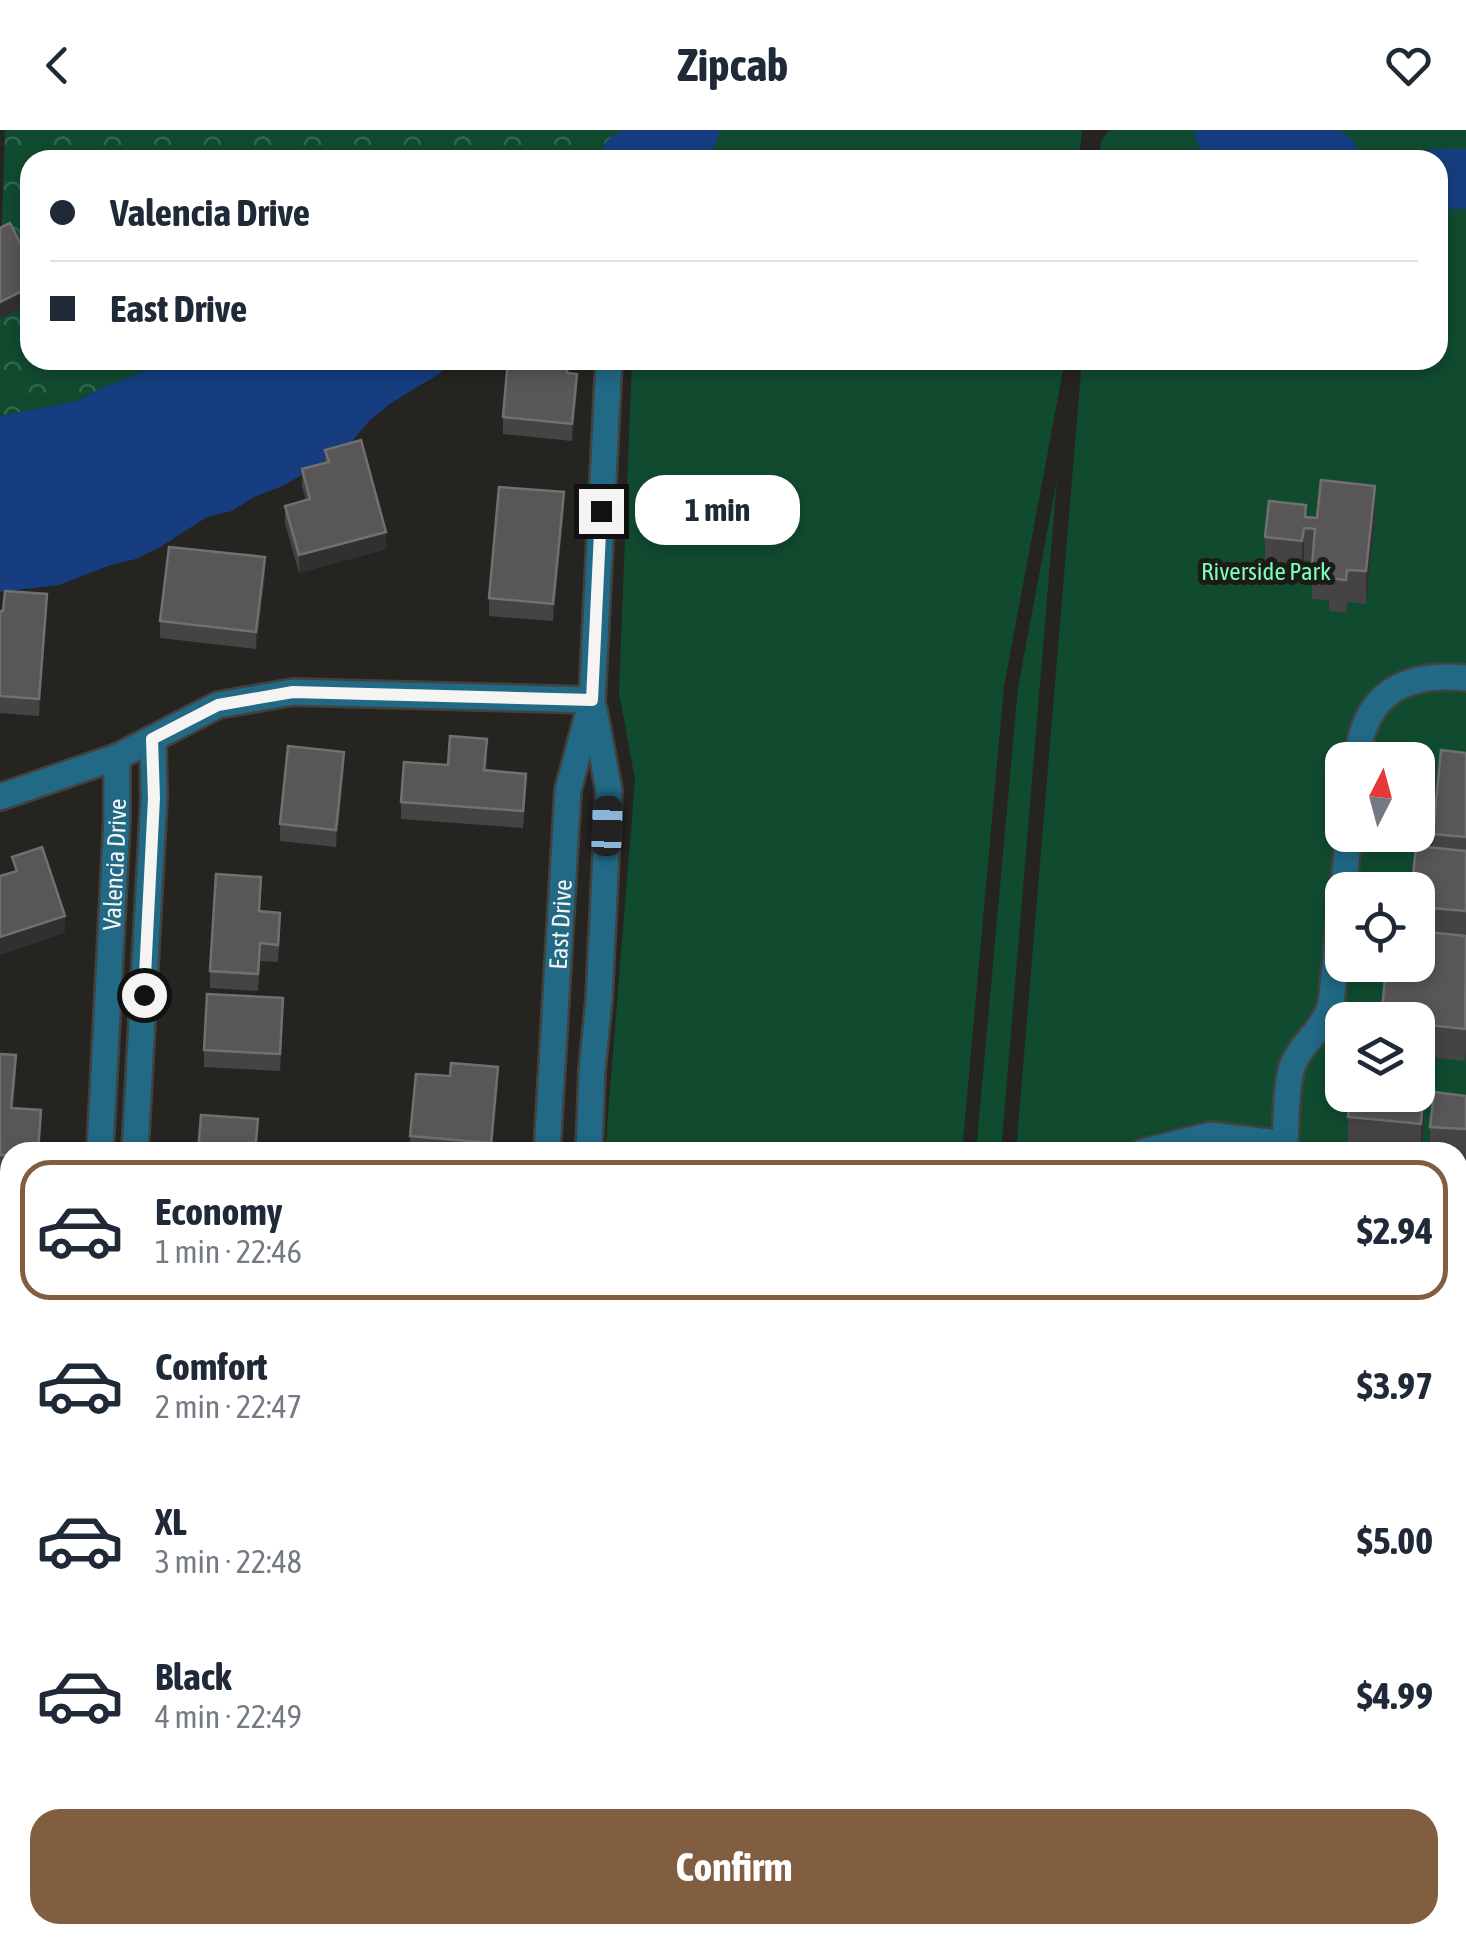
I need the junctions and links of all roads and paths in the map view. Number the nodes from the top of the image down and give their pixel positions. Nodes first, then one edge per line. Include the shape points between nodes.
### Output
1 (608, 370) edge
2 (1466, 678) edge
3 (592, 700) junction
4 (152, 739) junction
5 (1359, 742) edge
6 (117, 757) junction
7 (0, 797) edge
8 (1334, 982) edge
9 (101, 1142) edge
10 (136, 1142) edge
11 (548, 1142) edge
12 (589, 1142) edge
13 (1180, 1142) edge
14 (1250, 1142) edge
15 (1285, 1142) edge

1 - 3 street, East Drive
2 - 5 street via 1414,679 1392,690 1371,710
3 - 4 street via 293,692 218,705
3 - 11 street, East Drive via 568,790
3 - 12 street, East Drive via 608,791
4 - 6 street
4 - 10 street, Valencia Drive
6 - 7 street
6 - 9 street, Valencia Drive
8 - 15 street via 1326,1019 1291,1068
13 - 14 street via 1210,1135

